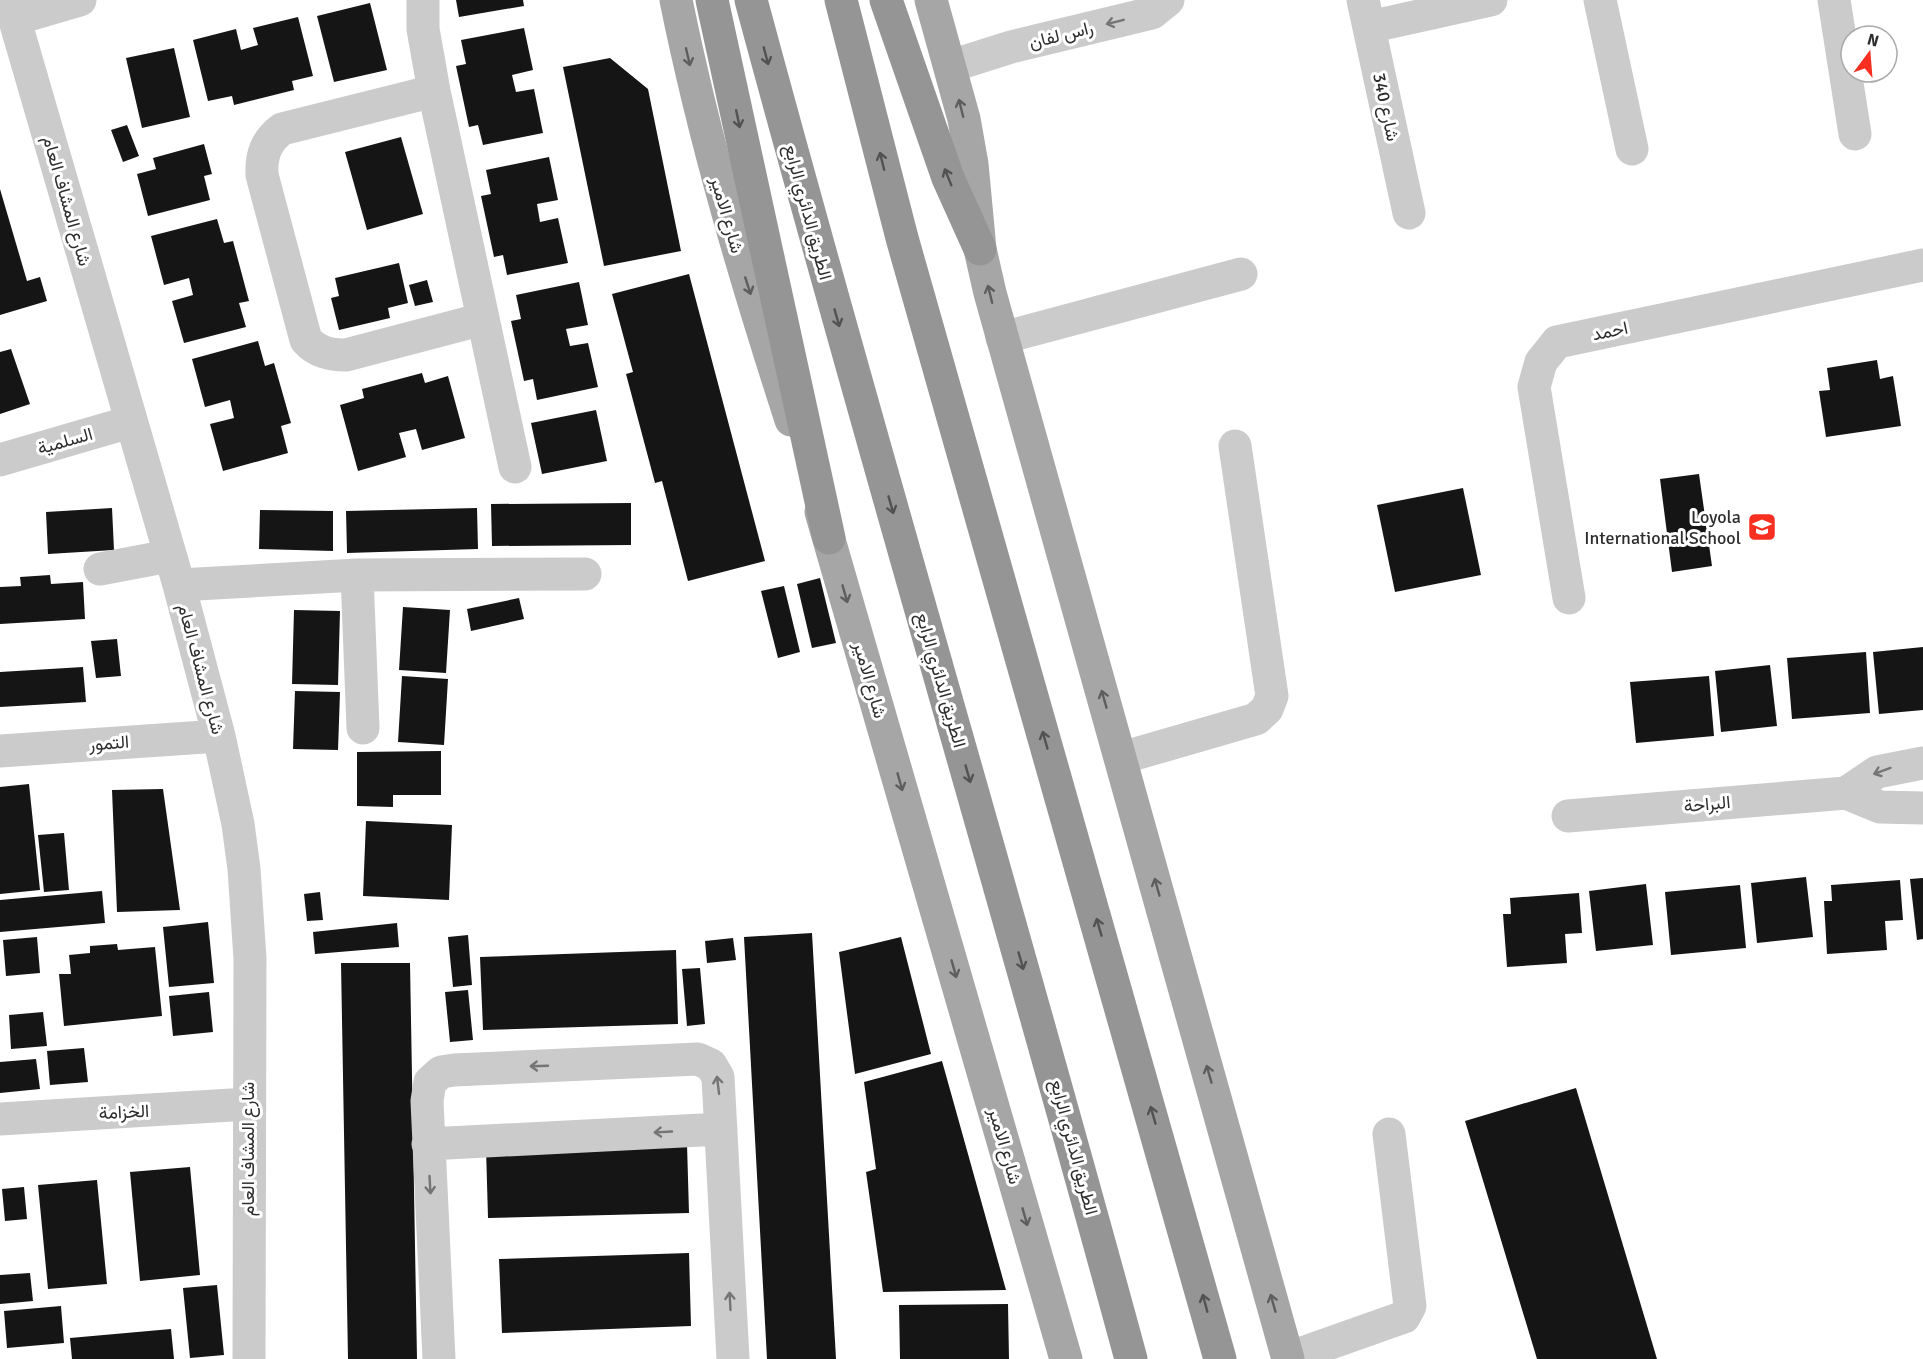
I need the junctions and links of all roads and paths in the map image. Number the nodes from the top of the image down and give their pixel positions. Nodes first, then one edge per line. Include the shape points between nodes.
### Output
1 (80, 0) edge
2 (401, 0) edge
3 (676, 0) edge
4 (712, 0) edge
5 (751, 0) edge
6 (841, 0) edge
7 (886, 0) edge
8 (931, 0) edge
9 (1168, 0) edge
10 (1491, 0) edge
11 (1600, 0) edge
12 (1834, 0) edge
13 (12, 10) edge
14 (1366, 13) edge
15 (423, 15) edge
16 (951, 66) junction
17 (434, 91) junction
18 (1855, 134) dead end
19 (1632, 149) dead end
20 (1409, 213) dead end
21 (980, 249) junction
22 (1923, 266) edge
23 (1241, 273) dead end
24 (483, 319) junction
25 (1002, 338) junction
26 (130, 422) junction
27 (1235, 446) dead end
28 (0, 460) edge
29 (516, 467) dead end
30 (829, 538) junction
31 (100, 569) dead end
32 (174, 571) junction
33 (357, 574) junction
34 (585, 574) dead end
35 (1569, 598) dead end
36 (363, 728) dead end
37 (219, 736) junction
38 (0, 751) edge
39 (1121, 758) junction
40 (1923, 763) edge
41 (1846, 793) junction
42 (1923, 808) edge
43 (1568, 816) dead end
44 (248, 1104) junction
45 (0, 1119) edge
46 (721, 1129) junction
47 (1389, 1134) dead end
48 (428, 1144) junction
49 (1288, 1358) edge
50 (249, 1359) edge
51 (440, 1359) edge
52 (733, 1359) edge
53 (1066, 1359) edge
54 (1131, 1359) edge
55 (1220, 1359) edge

1 - 13 street
2 - 15 street
3 -> 30 main road, شارع الامير via 738,257
4 -> 30 highway
5 -> 54 highway, الطريق الدائري الرابع
55 -> 6 highway via 905,250
21 -> 7 highway via 948,178
8 - 16 main road
9 -> 16 street, راس لفان via 1152,13 1011,47
10 - 14 street
11 - 19 street
12 - 18 street
13 - 26 street, شارع المشاف العام
14 - 20 street, شارع 340
15 - 17 street
21 -> 16 main road via 972,164
17 - 24 street
17 - 24 street via 282,129 265,148 262,175 306,340 313,348 346,356
25 -> 21 main road
22 - 35 street, احمد via 1557,342 1540,362 1534,387
23 - 25 street
24 - 29 street
39 -> 25 main road
26 - 28 street, السلمية
26 - 32 street, شارع المشاف العام
27 - 39 street via 1272,696 1257,719
30 -> 53 main road, شارع الامير
31 - 32 street
32 - 33 street
32 - 37 street, شارع المشاف العام
33 - 34 street
33 - 36 street
37 - 38 street, التمور
37 - 44 street, شارع المشاف العام via 238,824 248,914
49 -> 39 main road
40 -> 41 street, البراحة via 1877,772
41 - 42 street, البراحة via 1880,807
41 - 43 street, البراحة
44 - 45 street, الخزامة
44 - 50 street, شارع المشاف العام
46 -> 48 street
46 -> 48 street via 717,1077 711,1065 698,1059 454,1070 441,1072 430,1082
52 -> 46 street
47 - 49 street via 1408,1312 1404,1317
48 -> 51 street

